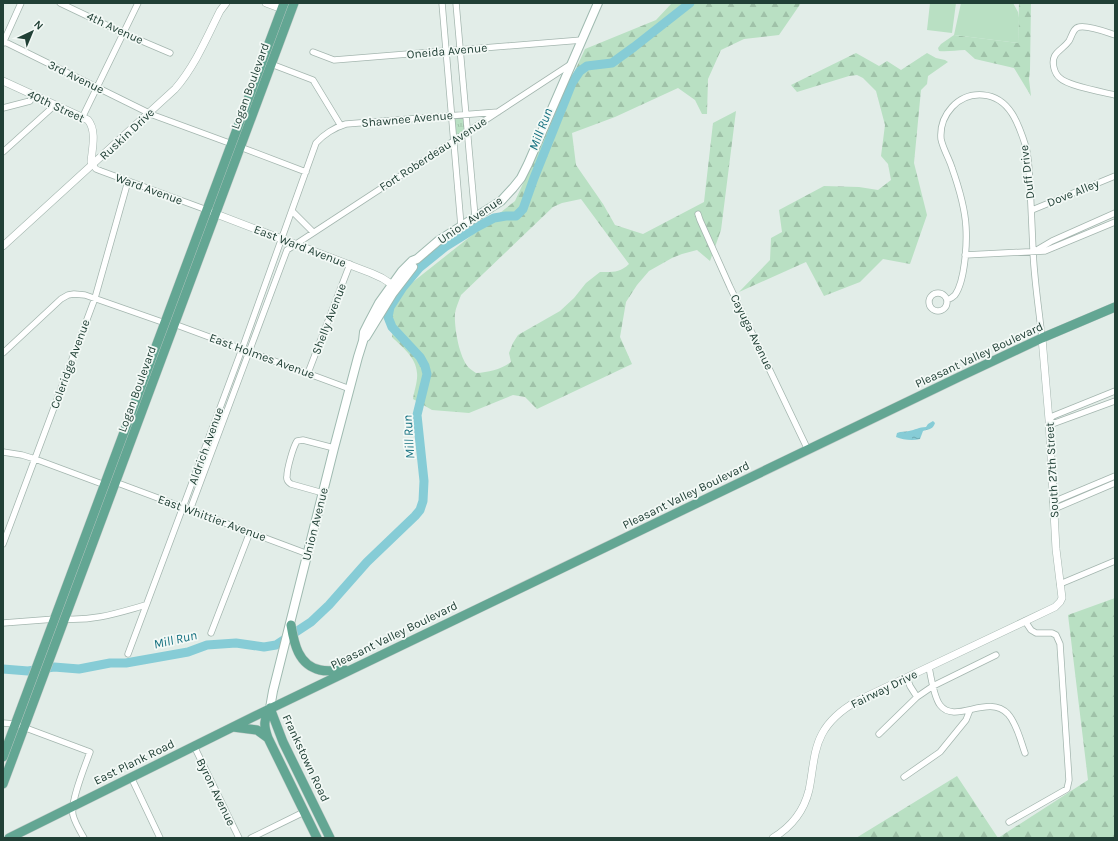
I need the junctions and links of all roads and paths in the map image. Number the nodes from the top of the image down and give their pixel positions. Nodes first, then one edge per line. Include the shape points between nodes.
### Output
1 (21, 3) edge
2 (60, 3) edge
3 (138, 3) edge
4 (226, 3) edge
5 (266, 3) edge
6 (294, 3) edge
7 (442, 3) edge
8 (456, 3) edge
9 (598, 3) edge
10 (283, 6) edge
11 (123, 33) junction
12 (1115, 34) edge
13 (582, 40) junction
14 (3, 42) edge
15 (460, 50) junction
16 (446, 51) junction
17 (313, 52) dead end
18 (170, 53) dead end
19 (271, 64) junction
20 (571, 64) junction
21 (3, 81) edge
22 (97, 87) junction
23 (33, 95) junction
24 (1115, 95) edge
25 (55, 105) junction
26 (3, 108) edge
27 (498, 112) junction
28 (150, 113) junction
29 (466, 114) junction
30 (452, 116) junction
31 (82, 118) junction
32 (340, 126) junction
33 (467, 132) junction
34 (454, 141) junction
35 (236, 145) junction
36 (3, 152) edge
37 (93, 165) junction
38 (306, 172) junction
39 (1115, 176) edge
40 (128, 181) junction
41 (1032, 210) junction
42 (292, 211) junction
43 (212, 212) junction
44 (1115, 213) edge
45 (698, 214) dead end
46 (475, 217) junction
47 (1115, 222) edge
48 (461, 226) junction
49 (313, 232) junction
50 (282, 239) junction
51 (296, 244) junction
52 (3, 246) edge
53 (1033, 252) junction
54 (965, 255) junction
55 (350, 264) junction
56 (394, 286) junction
57 (95, 298) junction
58 (947, 300) dead end
59 (1115, 307) edge
60 (170, 324) junction
61 (1042, 338) junction
62 (242, 349) junction
63 (249, 352) junction
64 (3, 353) edge
65 (308, 373) junction
66 (350, 389) junction
67 (1115, 392) edge
68 (1115, 401) edge
69 (1049, 420) junction
70 (334, 448) junction
71 (808, 450) junction
72 (3, 452) edge
73 (35, 459) junction
74 (1115, 476) edge
75 (115, 482) junction
76 (1115, 484) edge
77 (105, 485) junction
78 (323, 493) junction
79 (1054, 505) junction
80 (183, 507) junction
81 (190, 510) junction
82 (250, 532) junction
83 (3, 542) edge
84 (308, 554) junction
85 (1115, 561) edge
86 (1060, 584) junction
87 (1060, 602) joint
88 (146, 605) junction
89 (59, 619) junction
90 (1025, 621) junction
91 (3, 623) edge
92 (290, 628) junction
93 (211, 633) dead end
94 (128, 654) dead end
95 (996, 655) dead end
96 (929, 667) junction
97 (351, 669) junction
98 (907, 678) junction
99 (933, 686) junction
100 (917, 697) junction
101 (270, 708) junction
102 (970, 710) junction
103 (3, 723) edge
104 (20, 726) junction
105 (231, 727) junction
106 (879, 734) dead end
107 (268, 738) junction
108 (194, 746) junction
109 (1025, 754) dead end
110 (3, 757) edge
111 (131, 777) junction
112 (904, 777) dead end
113 (3, 784) edge
114 (73, 806) junction
115 (315, 807) junction
116 (304, 812) junction
117 (1009, 822) dead end
118 (9, 838) edge
119 (84, 838) edge
120 (160, 838) edge
121 (239, 838) edge
122 (251, 838) edge
123 (317, 838) edge
124 (330, 838) edge
125 (773, 838) edge

1 - 14 street
2 - 11 street, 4th Avenue
3 - 11 street
4 - 28 street, Ruskin Drive via 183,80
5 - 10 street
6 - 19 main road, Logan Boulevard
7 - 16 street
8 - 15 street
9 - 13 main road, Union Avenue
10 - 35 main road, Logan Boulevard
11 - 18 street, 4th Avenue
11 - 22 street
12 - 24 street via 1086,26 1075,28 1068,42 1055,54 1052,62 1060,79
13 - 15 street, Oneida Avenue
13 - 20 main road, Union Avenue
14 - 22 street, 3rd Avenue
15 - 16 street, Oneida Avenue
15 - 29 street
16 - 17 street, Oneida Avenue via 334,60
16 - 30 street
19 - 32 street via 313,80
19 - 35 main road, Logan Boulevard
20 - 27 street, Fort Roberdeau Avenue
20 - 46 main road, Union Avenue via 521,178 501,200
21 - 23 street, 40th Street
22 - 28 street, 3rd Avenue
22 - 31 street
23 - 25 street, 40th Street
23 - 26 street via 30,101
25 - 31 street, 40th Street
25 - 36 street
27 - 29 street, Shawnee Avenue
27 - 33 street, Fort Roberdeau Avenue
28 - 35 street, 3rd Avenue
28 - 37 street, Ruskin Drive
29 - 30 street, Shawnee Avenue
29 - 33 street
30 - 32 street, Shawnee Avenue
30 - 34 street
31 - 37 street, 40th Street via 88,120 93,129
32 - 38 street, Aldrich Avenue via 316,143
33 - 34 street, Fort Roberdeau Avenue
33 - 46 street
34 - 48 street
34 - 49 street, Fort Roberdeau Avenue
35 - 38 street, 3rd Avenue
35 - 43 main road, Logan Boulevard
37 - 40 street, Ward Avenue via 96,169
37 - 52 street, Ruskin Drive
38 - 42 street, Aldrich Avenue
39 - 41 street, Dove Alley
40 - 43 street, Ward Avenue
40 - 57 street, Coleridge Avenue
41 - 53 street, Duff Drive
41 - 54 street, Duff Drive via 1026,151 1014,115 998,99 977,95 962,99 950,108 941,128 942,141 962,201 966,226
42 - 49 street
42 - 50 street, Aldrich Avenue
43 - 50 street, East Ward Avenue
43 - 60 main road, Logan Boulevard
44 - 53 street
45 - 71 street, Cayuga Avenue
46 - 48 main road, Union Avenue
47 - 53 street via 1045,251
48 - 56 main road, Union Avenue via 417,259
49 - 51 street, Fort Roberdeau Avenue
50 - 51 street, East Ward Avenue
50 - 62 street, Aldrich Avenue
51 - 55 street, East Ward Avenue
51 - 63 street, Aldrich Avenue via 287,250
53 - 54 street
53 - 61 street, Duff Drive
54 - 58 street, Duff Drive via 960,284 954,295
55 - 56 street, East Ward Avenue
55 - 65 street, Shelly Avenue
56 - 66 main road, Union Avenue via 363,341
57 - 60 street, East Holmes Avenue
57 - 64 street, East Holmes Avenue via 74,294 61,299
57 - 73 street, Coleridge Avenue
59 - 61 main road, Pleasant Valley Boulevard
60 - 62 street, East Holmes Avenue
60 - 75 main road, Logan Boulevard
60 - 77 main road, Logan Boulevard
61 - 69 street, South 27th Street
61 - 71 main road, Pleasant Valley Boulevard
62 - 63 street, East Holmes Avenue
62 - 80 street, Aldrich Avenue
63 - 65 street, East Holmes Avenue
63 - 81 street, Aldrich Avenue
65 - 66 street, East Holmes Avenue
66 - 70 main road, Union Avenue
67 - 69 street via 1053,416
68 - 69 street via 1055,423
69 - 79 street, South 27th Street
70 - 78 main road, Union Avenue
70 - 78 street via 303,440 297,441 293,446 286,476 288,481
71 - 97 main road, Pleasant Valley Boulevard
72 - 73 street via 22,454
73 - 77 street
73 - 83 street, Coleridge Avenue
74 - 79 street
75 - 80 street, East Whittier Avenue
75 - 89 main road, Logan Boulevard
76 - 79 street
77 - 89 main road, Logan Boulevard
78 - 84 main road, Union Avenue
79 - 86 street, South 27th Street
80 - 81 street, East Whittier Avenue
80 - 88 street, Aldrich Avenue
81 - 82 street, East Whittier Avenue
82 - 84 street, East Whittier Avenue
82 - 93 street
84 - 92 main road, Union Avenue
85 - 86 street
86 - 87 street, South 27th Street
87 - 90 street, Fairway Drive via 1055,607
88 - 89 street via 104,617
88 - 94 street, Aldrich Avenue
89 - 91 street
89 - 104 main road, Logan Boulevard
90 - 96 street, Fairway Drive
90 - 117 street via 1036,633 1052,632 1060,644 1070,780 1067,789
92 - 97 main road via 298,654 309,665 320,671
92 - 101 main road, Union Avenue
95 - 99 street
96 - 98 street, Fairway Drive
96 - 99 street
97 - 101 main road, Pleasant Valley Boulevard
98 - 100 street
98 - 125 street, Fairway Drive via 848,706 830,722 818,744 809,790 803,806 791,824
99 - 100 street
99 - 102 street via 940,705 945,710 955,713
100 - 106 street
101 - 105 main road, East Plank Road
101 - 107 main road, Frankstown Road via 264,724
101 - 115 main road, Frankstown Road via 283,742
102 - 109 street via 986,706 998,708 1008,714 1014,722
102 - 112 street via 966,720 940,752
103 - 104 street
104 - 110 main road, Logan Boulevard
104 - 113 main road, Logan Boulevard
104 - 114 street via 90,752
105 - 107 main road via 257,730
105 - 108 main road, East Plank Road
107 - 116 main road, Frankstown Road
108 - 111 main road, East Plank Road
108 - 121 street, Byron Avenue
111 - 114 main road, East Plank Road
111 - 120 street
114 - 118 main road, East Plank Road
114 - 119 street via 73,816
115 - 116 main road
115 - 124 main road, Frankstown Road
116 - 122 street
116 - 123 main road, Frankstown Road

